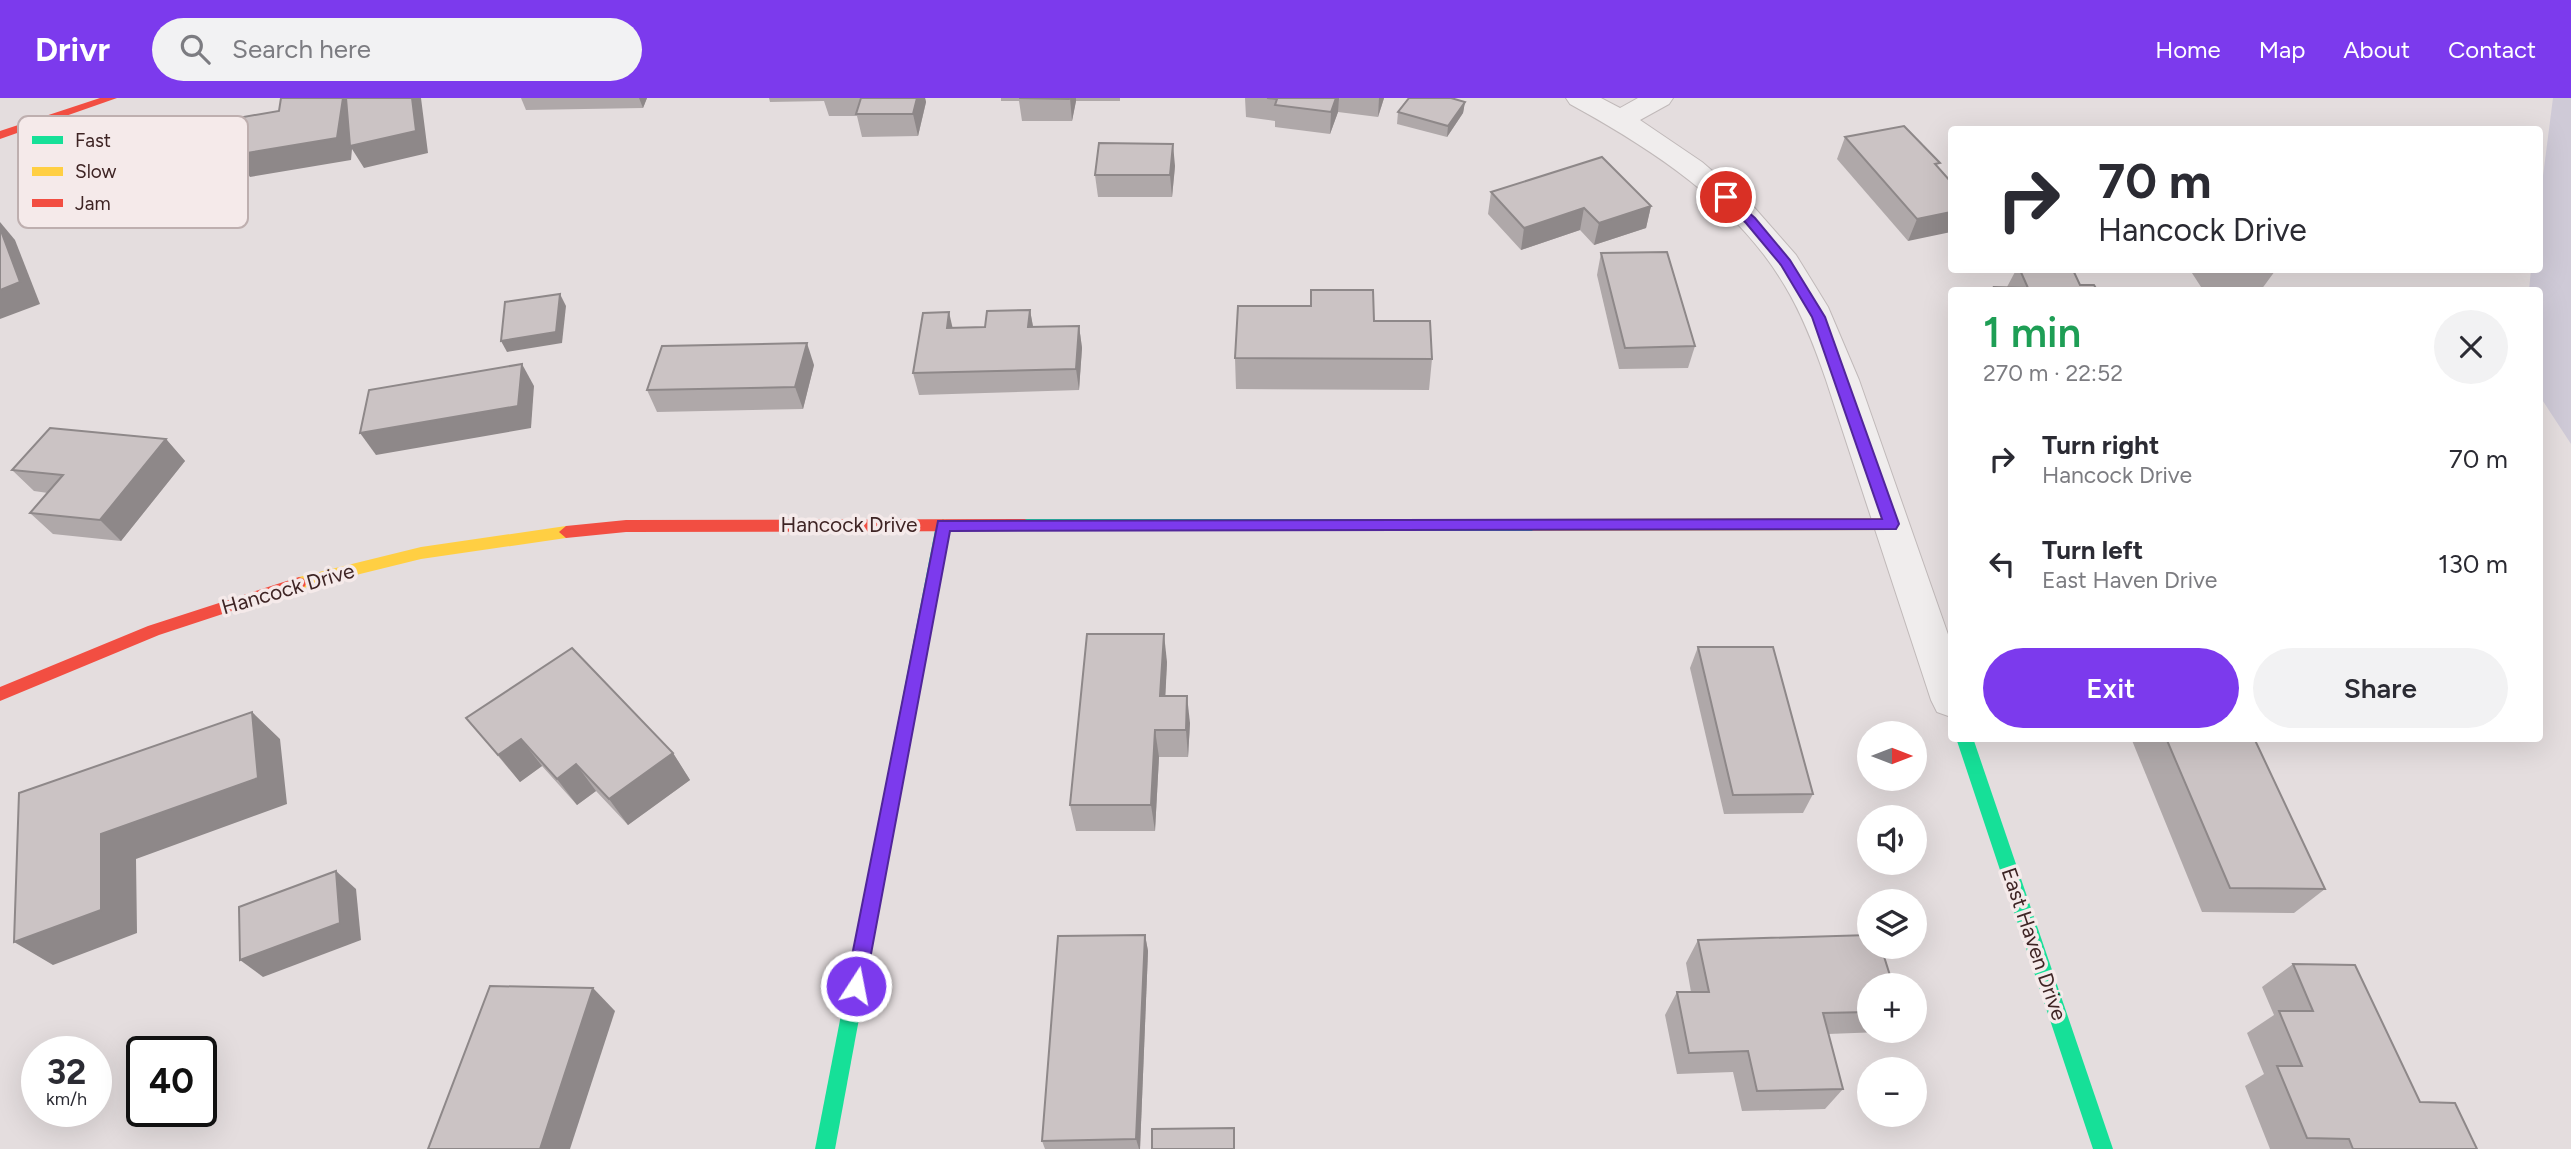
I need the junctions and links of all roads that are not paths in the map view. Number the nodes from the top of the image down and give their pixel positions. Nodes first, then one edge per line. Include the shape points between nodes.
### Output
1 (111, 98) edge
2 (1580, 98) edge
3 (1659, 98) edge
4 (57, 116) edge
5 (1619, 120) junction
6 (18, 129) edge
7 (0, 135) edge
8 (1891, 524) junction
9 (943, 525) junction
10 (1948, 692) edge
11 (0, 694) edge
12 (1965, 742) edge
13 (825, 1149) edge
14 (2104, 1149) edge

1 - 4 street
2 - 5 street
3 - 5 street
5 - 8 street via 1711,183 1751,220 1786,262 1827,337
6 - 7 street
8 - 9 street, Hancock Drive
8 - 10 street
9 - 11 street, Hancock Drive via 626,526 524,536 419,554 294,585 166,626
9 - 13 street
12 - 14 street, East Haven Drive

